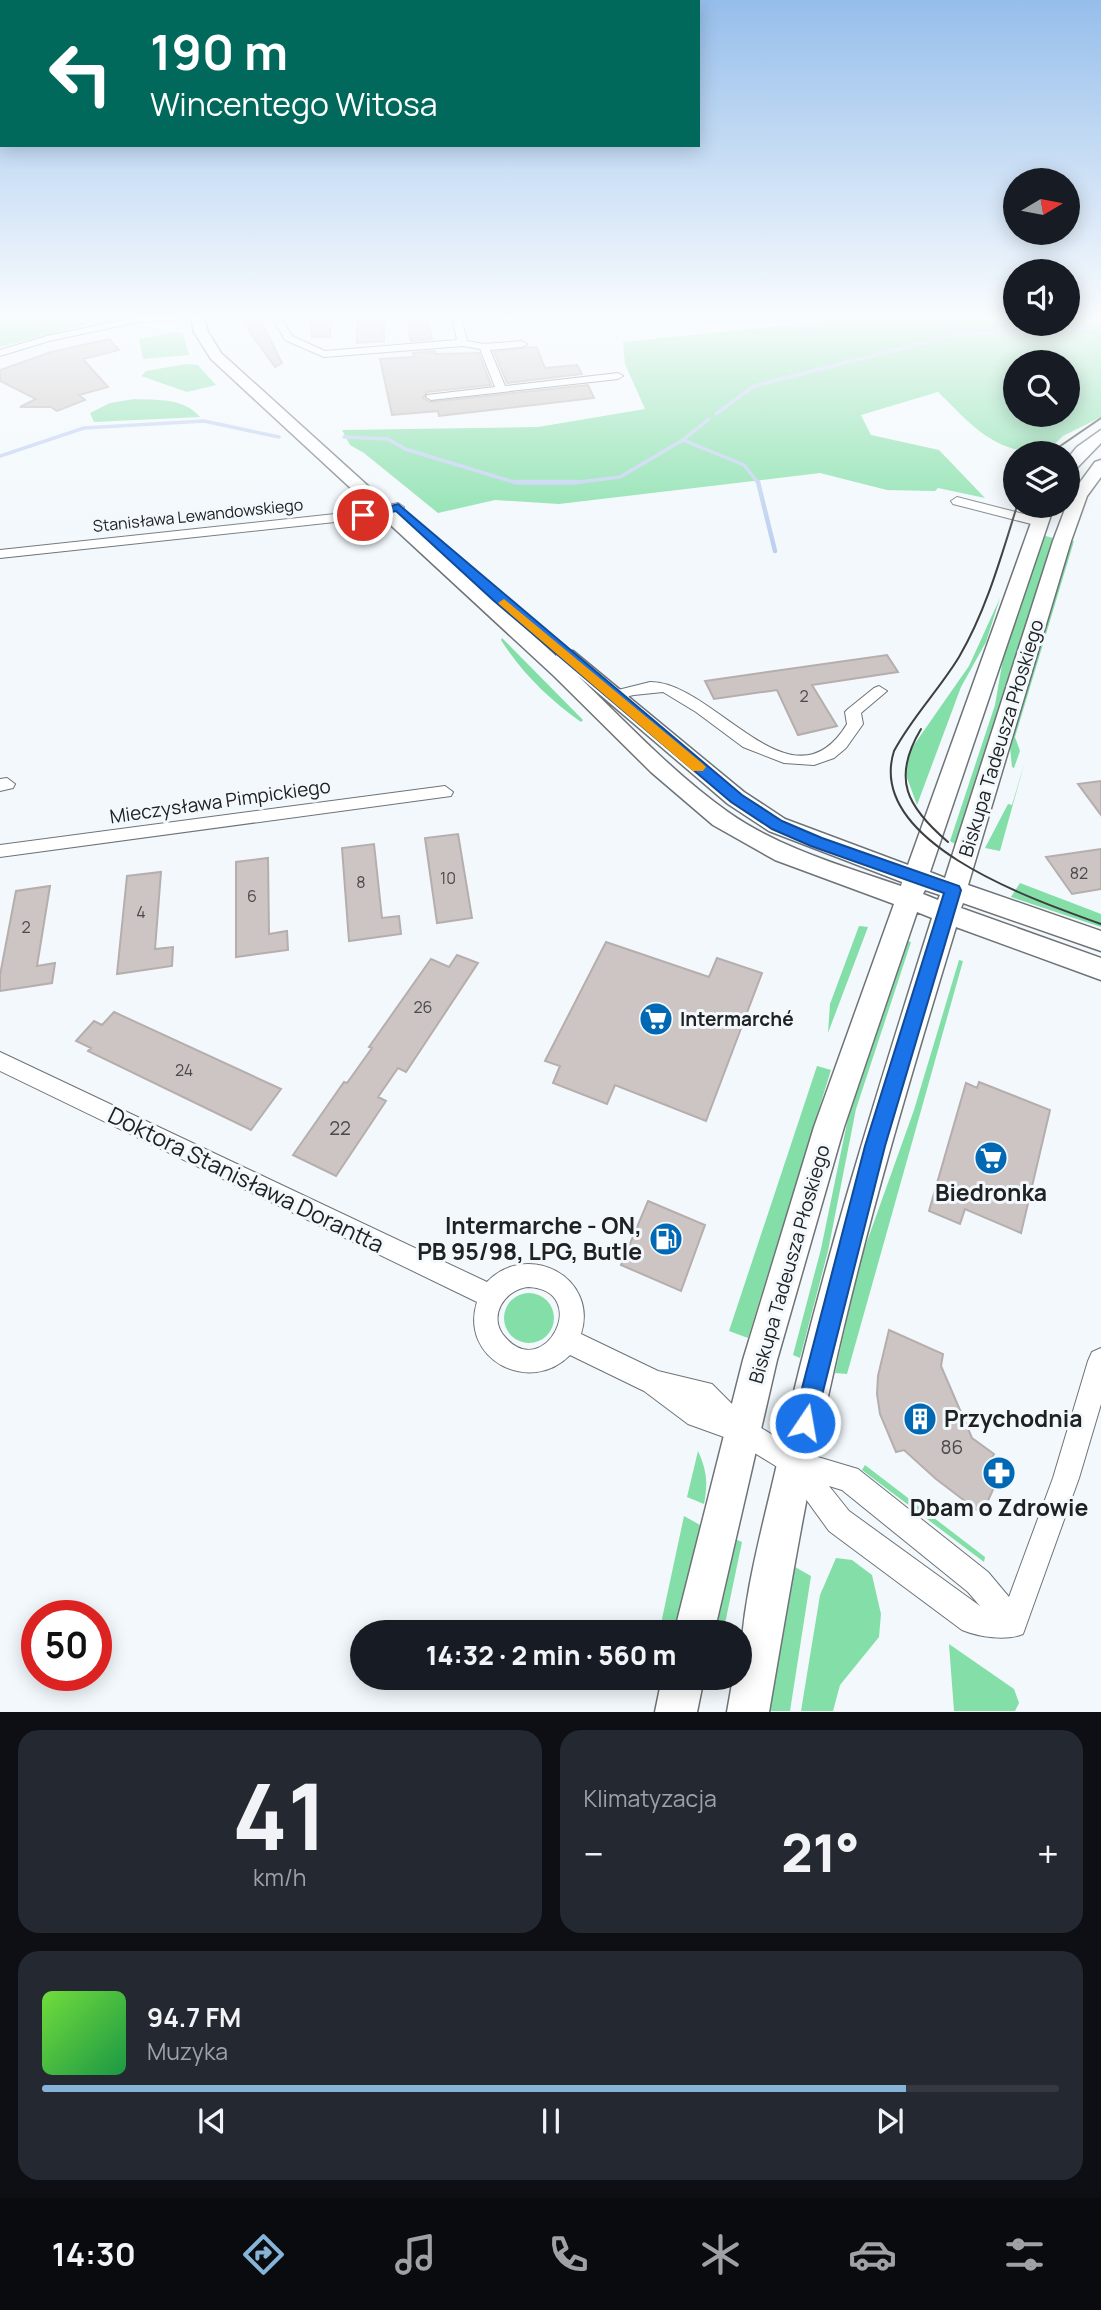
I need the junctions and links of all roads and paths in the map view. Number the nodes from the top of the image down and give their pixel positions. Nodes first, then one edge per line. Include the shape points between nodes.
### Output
1 (263, 397) edge
2 (272, 397) edge
3 (1101, 435) edge
4 (1080, 454) edge
5 (1101, 465) edge
6 (957, 501) dead end
7 (1003, 508) edge
8 (391, 509) junction
9 (1041, 518) edge
10 (0, 554) edge
11 (878, 691) dead end
12 (620, 701) junction
13 (445, 792) dead end
14 (0, 851) edge
15 (911, 888) junction
16 (950, 902) junction
17 (1101, 941) edge
18 (1101, 968) edge
19 (0, 1060) edge
20 (492, 1297) junction
21 (567, 1340) junction
22 (1101, 1361) edge
23 (741, 1431) junction
24 (796, 1464) junction
25 (697, 1620) edge
26 (1013, 1625) junction
27 (681, 1690) edge
28 (676, 1712) edge
29 (748, 1712) edge

1 - 8 main road
2 - 8 main road
3 - 4 main road
5 - 16 main road, Biskupa Tadeusza Płoskiego via 1079,496 1062,541
6 - 7 street
8 - 10 street, Stanisława Lewandowskiego
8 - 12 main road
8 - 15 main road via 659,767 721,818 784,854
9 - 15 main road, Biskupa Tadeusza Płoskiego
11 - 12 street via 853,712 855,724 836,750 819,760 768,755 702,704 657,686 623,694
12 - 15 main road via 736,799 777,825
13 - 14 street, Mieczysława Pimpickiego
15 - 16 main road
15 - 23 main road, Biskupa Tadeusza Płoskiego via 829,1127
16 - 17 main road
16 - 18 main road
16 - 24 main road, Biskupa Tadeusza Płoskiego via 875,1146 813,1381
19 - 20 street, Doktora Stanisława Dorantta
20 - 21 street via 487,1324 498,1349 509,1357 535,1362
20 - 21 street via 510,1279 546,1278 558,1285 572,1310
21 - 23 street via 653,1382 697,1415
22 - 26 street via 1066,1478
23 - 24 street
23 - 25 main road, Biskupa Tadeusza Płoskiego
24 - 26 street via 849,1478 978,1582
24 - 26 street via 839,1521 928,1588 972,1620
24 - 29 main road, Biskupa Tadeusza Płoskiego
27 - 28 main road

